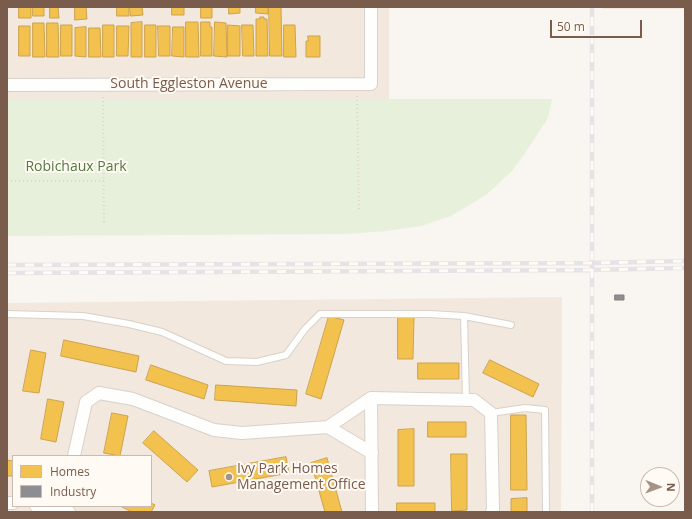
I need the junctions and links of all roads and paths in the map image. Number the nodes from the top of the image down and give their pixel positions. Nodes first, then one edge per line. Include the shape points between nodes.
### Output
1 (371, 7) edge
2 (7, 85) edge
3 (357, 95) dead end
4 (103, 96) dead end
5 (7, 181) edge
6 (104, 181) junction
7 (359, 212) dead end
8 (104, 225) dead end
9 (7, 314) edge
10 (464, 316) junction
11 (511, 324) dead end
12 (372, 398) junction
13 (470, 400) junction
14 (491, 414) junction
15 (328, 427) junction
16 (372, 453) junction
17 (74, 455) edge
18 (45, 507) edge
19 (64, 509) edge
20 (372, 512) edge
21 (492, 512) edge
22 (546, 512) edge

1 - 2 street, South Eggleston Avenue via 371,84
3 - 7 path
4 - 6 path
5 - 6 path
6 - 8 path
9 - 10 lane via 83,316 129,324 162,332 226,361 257,362 286,355 320,314
10 - 11 lane
10 - 13 lane
12 - 13 street
12 - 15 street
12 - 16 street
13 - 14 street
14 - 21 street
14 - 22 lane via 525,408 545,410
15 - 16 street
15 - 17 street via 249,432 214,430 133,399 99,393 86,402
16 - 20 street
18 - 19 street

